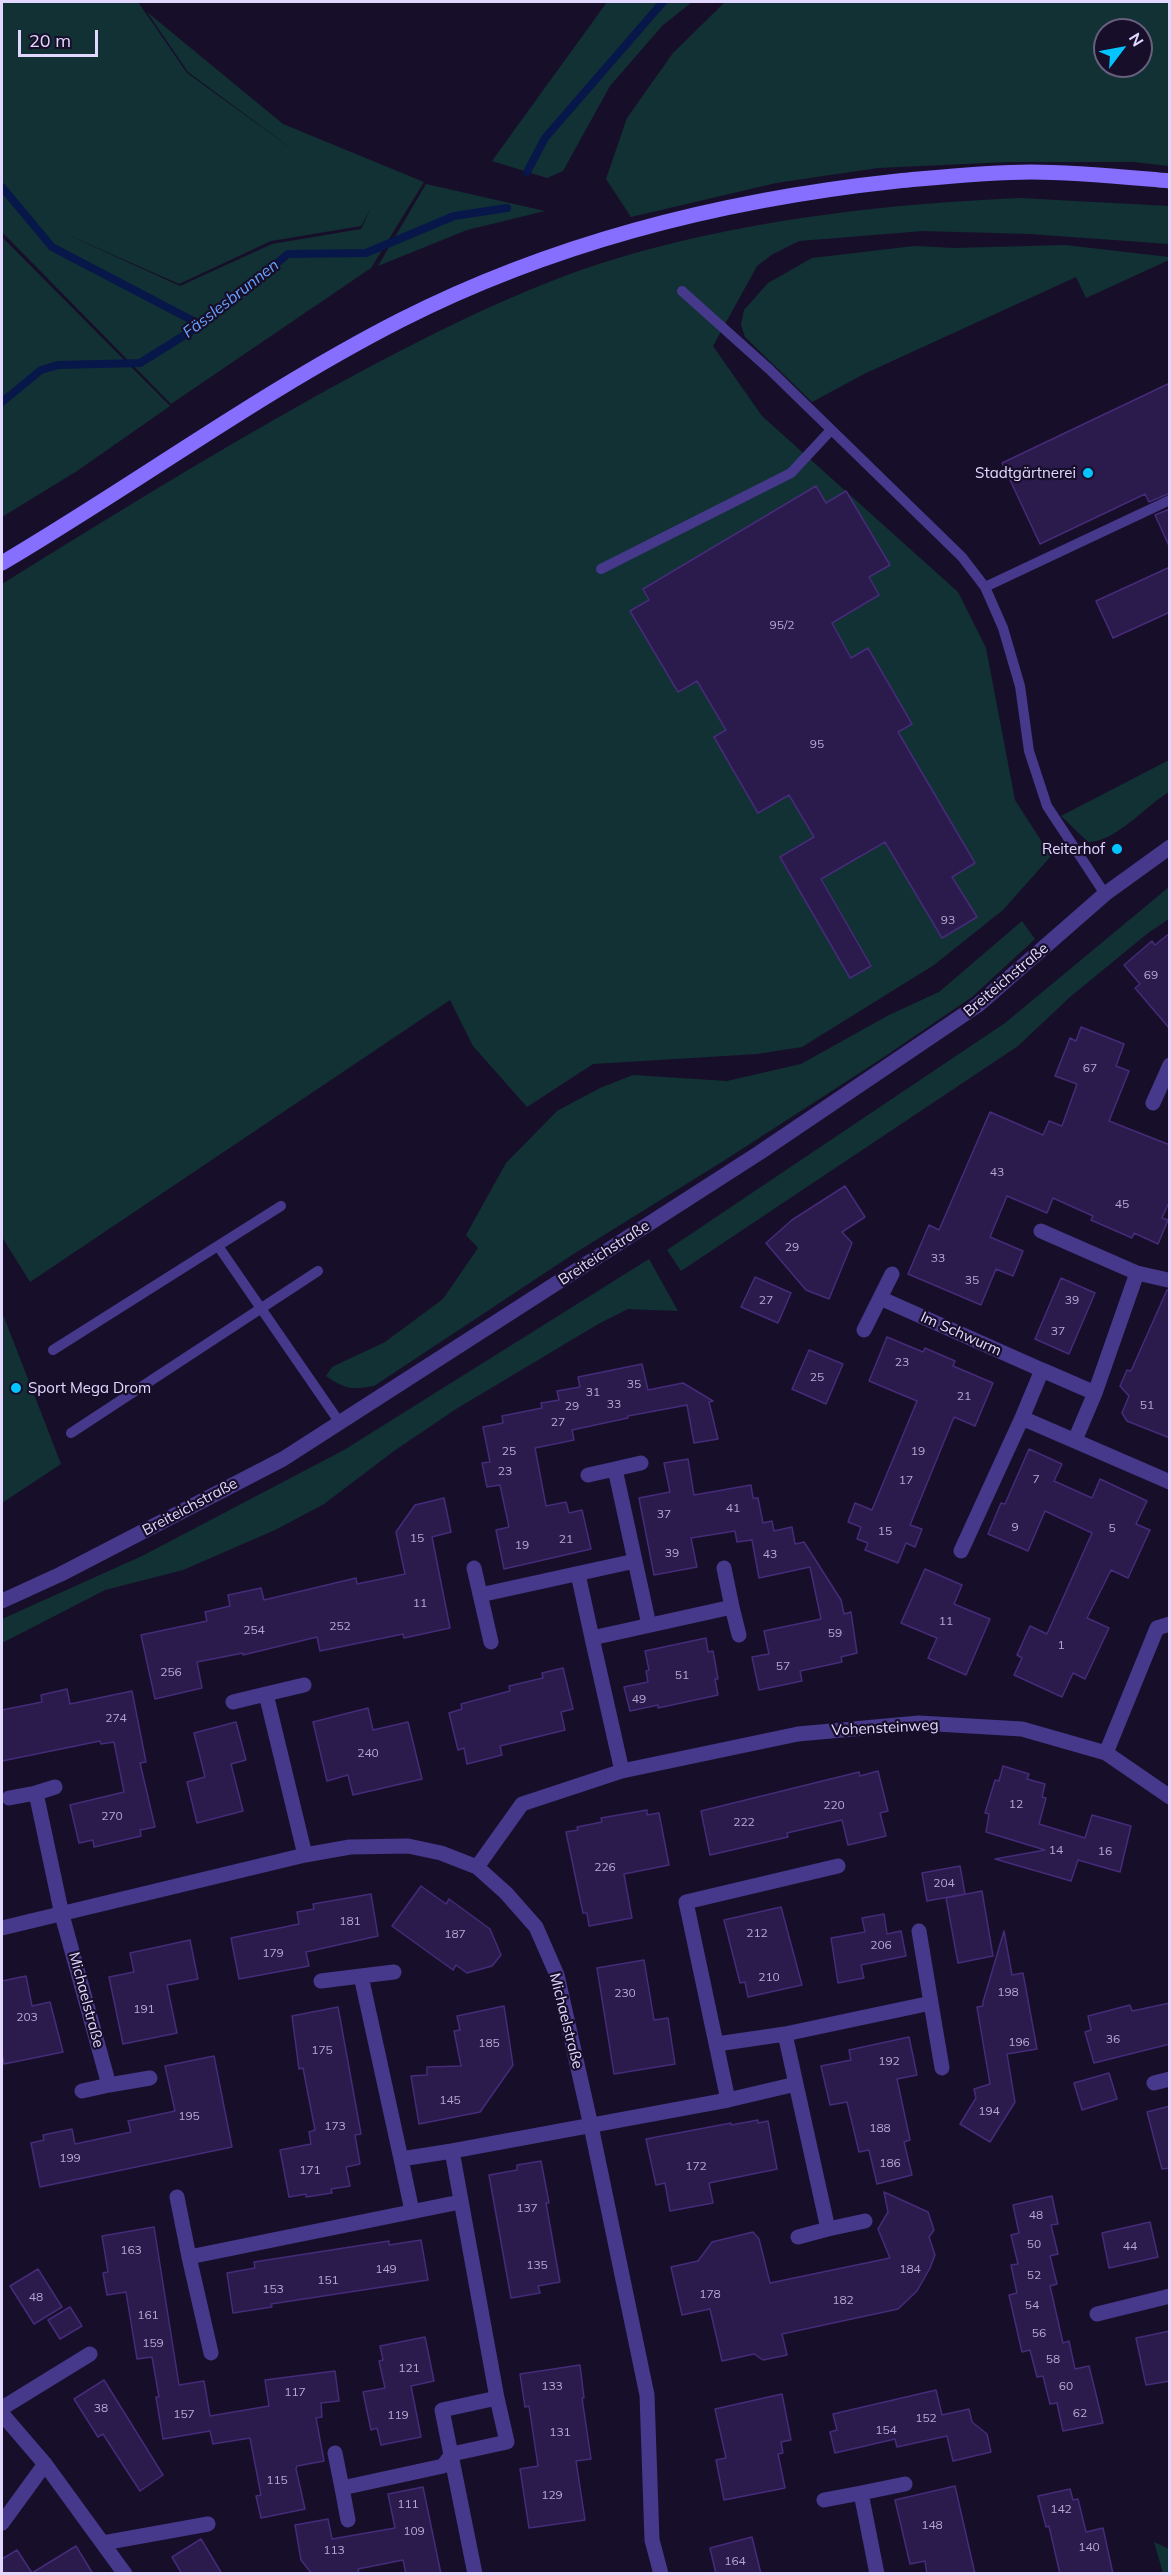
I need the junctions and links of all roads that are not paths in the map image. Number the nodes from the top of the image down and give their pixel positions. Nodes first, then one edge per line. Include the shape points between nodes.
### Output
1 (1170, 181) edge
2 (682, 291) dead end
3 (831, 430) junction
4 (1170, 500) edge
5 (2, 563) edge
6 (601, 569) dead end
7 (985, 587) junction
8 (1170, 847) edge
9 (1105, 894) junction
10 (1170, 1065) edge
11 (1153, 1103) dead end
12 (281, 1206) dead end
13 (1041, 1231) dead end
14 (218, 1246) junction
15 (318, 1271) dead end
16 (892, 1274) dead end
17 (1137, 1274) junction
18 (1168, 1280) edge
19 (880, 1298) junction
20 (261, 1306) junction
21 (864, 1330) dead end
22 (53, 1350) dead end
23 (1042, 1370) junction
24 (1095, 1393) junction
25 (1022, 1418) junction
26 (340, 1423) junction
27 (70, 1433) dead end
28 (1075, 1440) junction
29 (641, 1463) dead end
30 (615, 1469) junction
31 (588, 1475) dead end
32 (1170, 1482) edge
33 (961, 1551) dead end
34 (635, 1561) junction
35 (474, 1568) dead end
36 (723, 1568) dead end
37 (578, 1574) junction
38 (480, 1595) junction
39 (2, 1601) edge
40 (732, 1606) junction
41 (1170, 1624) edge
42 (649, 1625) junction
43 (739, 1635) dead end
44 (592, 1638) junction
45 (491, 1642) dead end
46 (304, 1685) dead end
47 (266, 1694) junction
48 (234, 1702) dead end
49 (1106, 1753) junction
50 (622, 1771) junction
51 (55, 1787) dead end
52 (36, 1793) junction
53 (1170, 1797) edge
54 (9, 1798) dead end
55 (305, 1855) junction
56 (838, 1866) dead end
57 (477, 1867) junction
58 (62, 1915) junction
59 (2, 1928) edge
60 (919, 1931) dead end
61 (394, 1972) dead end
62 (361, 1976) junction
63 (321, 1982) dead end
64 (931, 2003) junction
65 (785, 2034) junction
66 (717, 2044) junction
67 (942, 2068) dead end
68 (150, 2078) dead end
69 (1170, 2079) edge
70 (1154, 2083) dead end
71 (796, 2084) junction
72 (109, 2085) junction
73 (82, 2091) dead end
74 (728, 2100) junction
75 (591, 2126) junction
76 (452, 2151) junction
77 (401, 2159) junction
78 (177, 2197) dead end
79 (460, 2202) junction
80 (412, 2211) junction
81 (865, 2221) dead end
82 (828, 2229) junction
83 (798, 2236) dead end
84 (189, 2257) junction
85 (1170, 2296) edge
86 (1097, 2314) dead end
87 (211, 2353) dead end
88 (90, 2354) dead end
89 (497, 2398) junction
90 (2, 2408) edge
91 (2, 2414) edge
92 (335, 2453) dead end
93 (452, 2454) junction
94 (45, 2464) junction
95 (905, 2484) dead end
96 (342, 2488) junction
97 (861, 2493) junction
98 (824, 2500) dead end
99 (348, 2520) dead end
100 (2, 2523) edge
101 (208, 2524) dead end
102 (104, 2543) junction
103 (125, 2574) edge
104 (475, 2574) edge
105 (661, 2574) edge
106 (877, 2574) edge

1 - 5 main road via 1031,172 864,185 703,212 555,256 414,314 332,357
2 - 3 lane
3 - 6 lane via 791,473
3 - 7 lane via 962,557
4 - 7 lane
7 - 9 lane via 1003,628 1020,686 1029,751 1047,806
8 - 9 street, Breiteichstraße
9 - 26 street, Breiteichstraße via 978,1005 759,1153
10 - 11 street
12 - 14 lane
13 - 17 street
14 - 20 lane
14 - 22 lane
15 - 20 lane
16 - 19 street
17 - 18 street
17 - 24 street
19 - 21 street
19 - 23 street, Im Schwurm
20 - 26 lane
20 - 27 lane
23 - 24 street, Im Schwurm
23 - 25 street
24 - 28 street
25 - 28 street
25 - 33 street
26 - 39 street, Breiteichstraße via 283,1459
28 - 32 street
29 - 30 street
30 - 31 street
30 - 34 street
34 - 37 street
34 - 42 street
35 - 38 street
36 - 40 street
37 - 38 street
37 - 44 street
38 - 45 street
40 - 42 street
40 - 43 street
41 - 49 street via 1157,1628
42 - 44 street
44 - 50 street
46 - 47 street
47 - 48 street
47 - 55 street
49 - 50 street, Vohensteinweg via 1022,1730 919,1724 798,1734
49 - 53 street, Vohensteinweg
50 - 57 street, Vohensteinweg via 522,1804
51 - 52 street
52 - 54 street
52 - 58 street, Michaelstraße
55 - 57 street, Michaelstraße via 351,1847 408,1846
55 - 58 street, Michaelstraße
56 - 66 street via 686,1902
57 - 75 street, Michaelstraße via 536,1927 556,1975
58 - 59 street, Michaelstraße
58 - 72 street, Michaelstraße
60 - 64 street
61 - 62 street
62 - 63 street
62 - 77 street
64 - 65 street
64 - 67 street
65 - 66 street
65 - 71 street
66 - 74 street
68 - 72 street
69 - 70 street
71 - 74 street
71 - 82 street
72 - 73 street
74 - 75 street
75 - 76 street
75 - 105 street, Michaelstraße via 647,2395 652,2540
76 - 77 street
76 - 79 street
77 - 80 street
78 - 84 street
79 - 80 street
79 - 89 street
80 - 84 street
81 - 82 street
82 - 83 street
84 - 87 street
85 - 86 street
88 - 90 street
89 - 93 street via 442,2410
89 - 93 street via 507,2442
91 - 94 street
92 - 96 street
93 - 96 street via 443,2466
93 - 104 street
94 - 100 street
94 - 102 street
95 - 97 street
96 - 99 street
97 - 98 street
97 - 106 street
101 - 102 street
102 - 103 street

